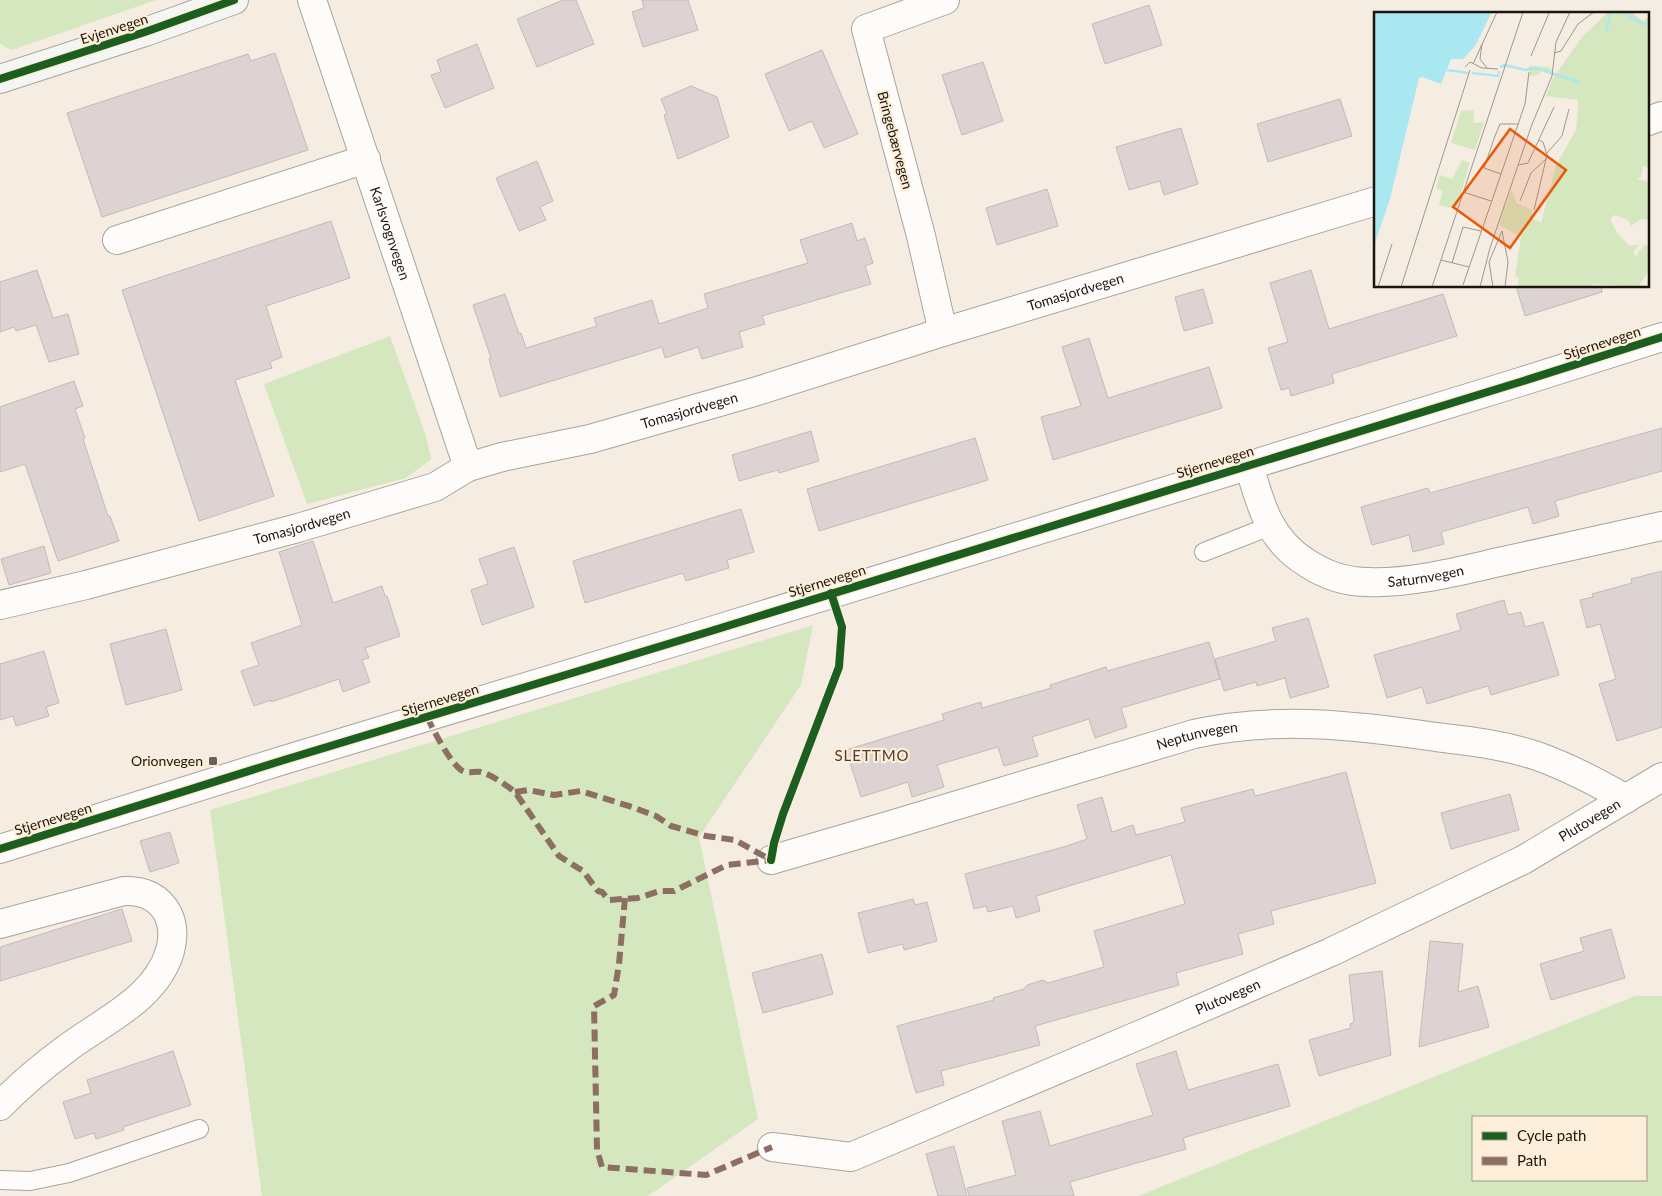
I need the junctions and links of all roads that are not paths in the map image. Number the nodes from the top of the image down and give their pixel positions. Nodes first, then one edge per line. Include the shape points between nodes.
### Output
1 (234, 0) edge
2 (312, 0) edge
3 (945, 0) edge
4 (0, 79) edge
5 (366, 158) junction
6 (1374, 202) edge
7 (117, 240) dead end
8 (943, 332) junction
9 (1662, 337) edge
10 (1249, 465) junction
11 (468, 467) junction
12 (1270, 526) junction
13 (1662, 526) edge
14 (1204, 552) dead end
15 (0, 606) edge
16 (1662, 777) edge
17 (1626, 799) junction
18 (0, 849) edge
19 (771, 860) dead end
20 (0, 924) edge
21 (0, 1106) edge
22 (199, 1130) dead end
23 (772, 1147) dead end
24 (0, 1180) edge

1 - 4 street, Evjenvegen
2 - 5 street, Karlsvognvegen
3 - 8 street, Bringebærvegen via 861,30 920,236
5 - 7 street
5 - 11 street, Karlsvognvegen
6 - 8 street, Tomasjordvegen
8 - 11 street, Tomasjordvegen via 590,439
9 - 10 street, Stjernevegen
10 - 12 street, Saturnvegen
10 - 18 street, Stjernevegen
11 - 15 street, Tomasjordvegen via 435,487 298,528
12 - 13 street, Saturnvegen via 1289,550 1306,563 1328,574 1372,582 1466,569
12 - 14 lane
16 - 17 street, Plutovegen
17 - 19 street, Neptunvegen via 1569,768 1503,746 1380,728 1262,724 1194,734
17 - 23 street, Plutovegen via 1523,860 1331,952 851,1157
20 - 21 street via 135,890 152,896 161,904 171,920 173,931 169,955 149,987 136,1000 51,1060
22 - 24 lane via 69,1173 30,1181

